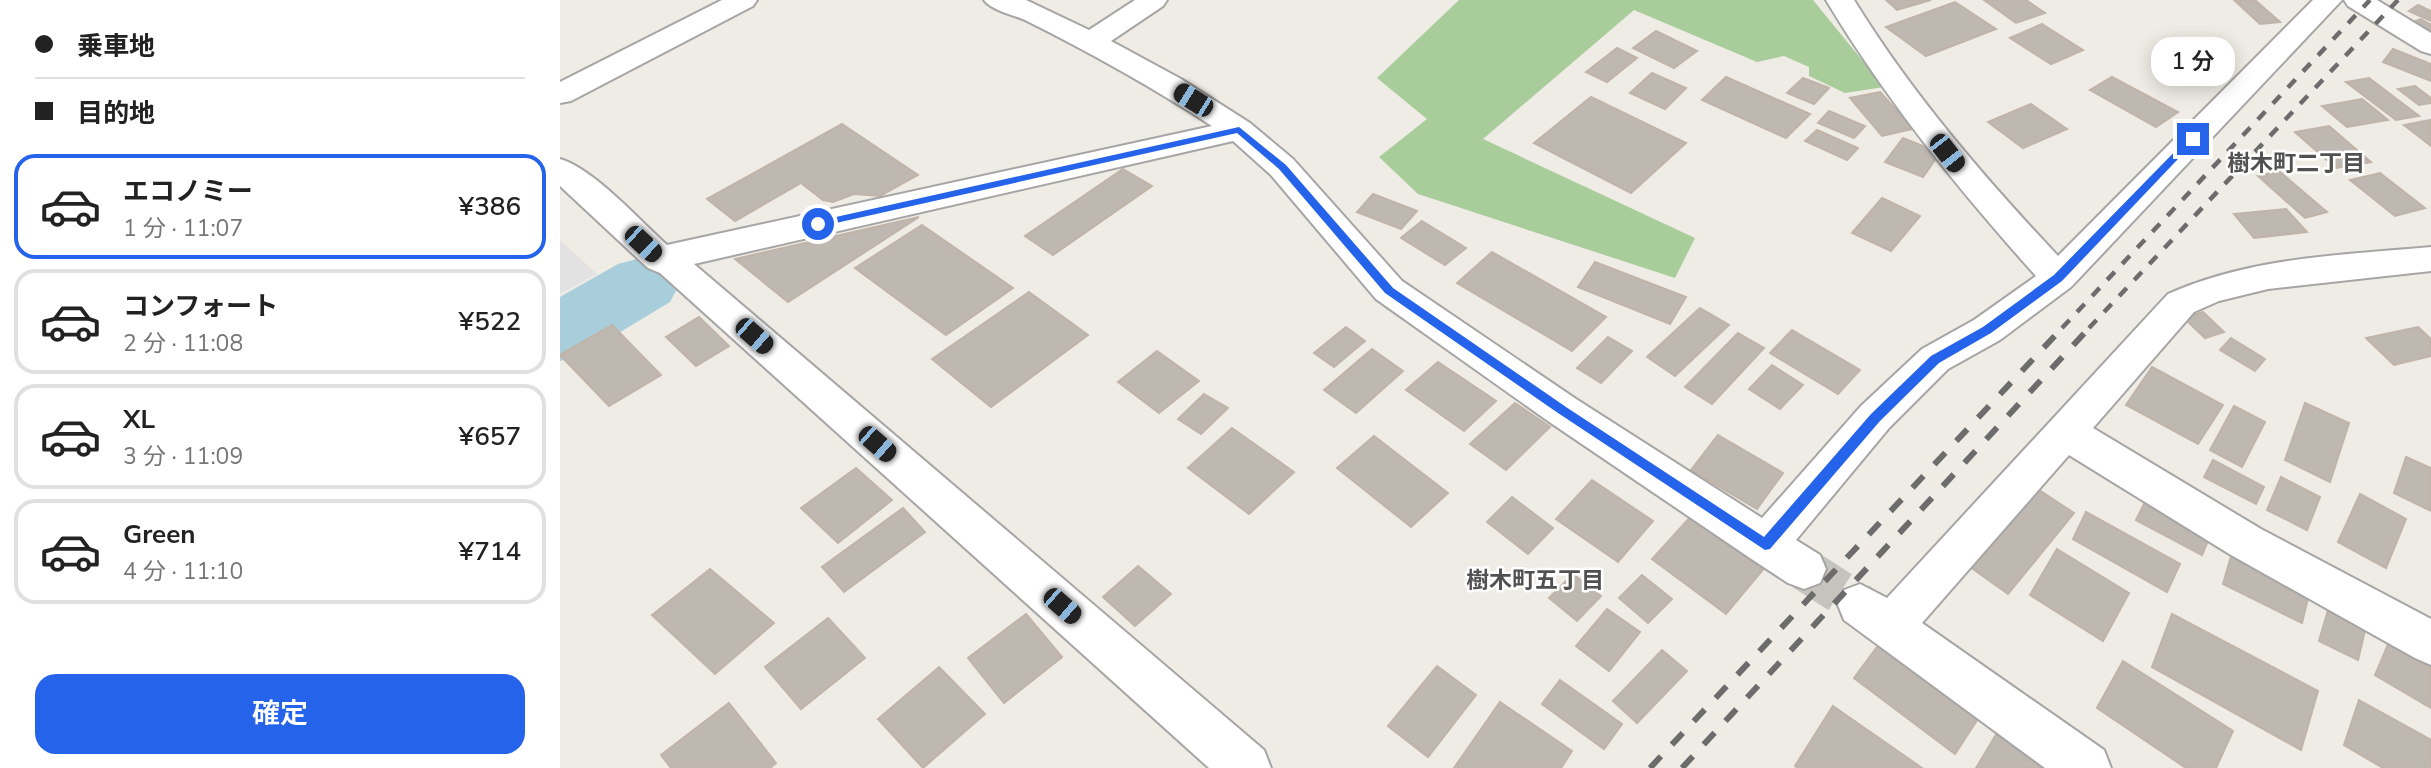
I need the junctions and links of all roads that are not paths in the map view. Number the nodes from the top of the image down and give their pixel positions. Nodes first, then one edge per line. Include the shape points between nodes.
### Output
1 (743, 0) edge
2 (1153, 0) edge
3 (1840, 0) edge
4 (2328, 0) edge
5 (2358, 0) edge
6 (1014, 2) edge
7 (1091, 42) junction
8 (2431, 45) edge
9 (560, 94) edge
10 (1239, 130) junction
11 (560, 170) edge
12 (2431, 259) edge
13 (660, 260) junction
14 (2058, 278) junction
15 (2065, 432) junction
16 (1765, 545) junction
17 (1804, 569) tunnel mouth
18 (2431, 643) edge
19 (1246, 768) edge
20 (2086, 768) edge

1 - 9 street
2 - 7 street
3 - 14 street via 1862,38 1959,169
4 - 14 street
5 - 8 street
6 - 7 street
7 - 10 street
10 - 13 street
10 - 16 street via 1282,167 1389,290
11 - 13 street
12 - 15 street via 2266,277 2204,290 2181,303
13 - 19 street via 672,264
14 - 16 street via 1987,330 1935,359 1875,417
15 - 18 street via 2246,542
15 - 20 street via 1875,616
16 - 17 street

